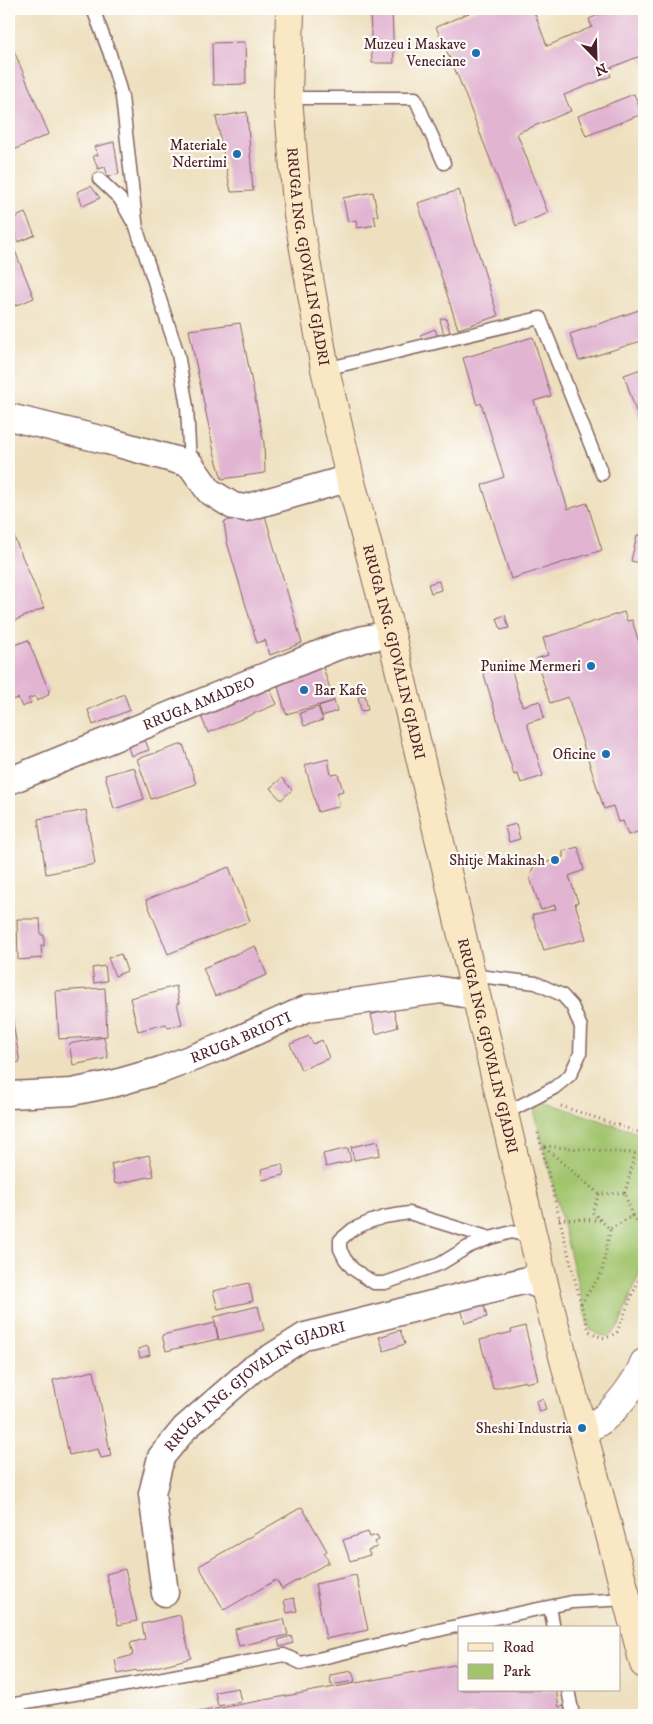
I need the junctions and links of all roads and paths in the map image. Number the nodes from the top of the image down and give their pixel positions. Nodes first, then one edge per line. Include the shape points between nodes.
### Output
1 (93, 9) edge
2 (290, 9) edge
3 (288, 98) junction
4 (444, 163) dead end
5 (99, 179) dead end
6 (137, 230) junction
7 (325, 368) junction
8 (9, 417) edge
9 (190, 464) junction
10 (602, 474) dead end
11 (350, 478) junction
12 (391, 634) junction
13 (9, 781) edge
14 (473, 985) junction
15 (9, 1095) edge
16 (561, 1106) dead end
17 (504, 1114) junction
18 (537, 1130) dead end
19 (644, 1134) edge
20 (542, 1146) junction
21 (634, 1154) junction
22 (644, 1154) edge
23 (625, 1193) junction
24 (599, 1194) junction
25 (632, 1216) junction
26 (559, 1219) junction
27 (600, 1220) junction
28 (610, 1229) junction
29 (644, 1229) edge
30 (490, 1238) junction
31 (533, 1238) junction
32 (644, 1267) edge
33 (545, 1288) junction
34 (581, 1304) junction
35 (644, 1363) edge
36 (582, 1428) junction
37 (165, 1593) dead end
38 (628, 1599) junction
39 (550, 1607) junction
40 (554, 1626) edge
41 (644, 1664) edge
42 (568, 1692) edge
43 (9, 1705) edge
44 (573, 1715) edge

1 - 6 lane via 122,97
2 - 3 main road, RRUGA ING. GJOVALIN GJADRI
3 - 4 lane via 415,98
3 - 7 main road, RRUGA ING. GJOVALIN GJADRI via 298,215
5 - 6 lane via 120,199
6 - 9 lane via 178,354 187,406
7 - 10 lane via 540,318
7 - 11 main road, RRUGA ING. GJOVALIN GJADRI
8 - 9 street
9 - 11 street via 209,491 233,506 246,508
11 - 12 main road, RRUGA ING. GJOVALIN GJADRI
12 - 13 street, RRUGA AMADEO via 336,647
12 - 14 main road, RRUGA ING. GJOVALIN GJADRI
14 - 15 street, RRUGA BRIOTI via 308,1008 226,1045 116,1083 72,1092
14 - 17 main road, RRUGA ING. GJOVALIN GJADRI
14 - 17 lane via 536,983 562,995 572,1006 581,1027 580,1054 570,1075 554,1088
16 - 19 path
17 - 31 main road, RRUGA ING. GJOVALIN GJADRI
18 - 20 path
20 - 21 path
20 - 24 path
20 - 26 path
21 - 22 path
21 - 23 path
23 - 24 path
23 - 25 path
24 - 27 path via 592,1212
25 - 28 path
25 - 29 path
26 - 27 path
26 - 34 path
27 - 28 path
28 - 34 path via 602,1272
30 - 30 lane via 409,1213 384,1217 353,1229 340,1240 340,1249 345,1259 364,1278 384,1283 440,1264
30 - 31 lane via 512,1232
31 - 33 main road, RRUGA ING. GJOVALIN GJADRI
32 - 34 path via 620,1327 610,1337 602,1338 589,1331
33 - 36 main road, RRUGA ING. GJOVALIN GJADRI
33 - 37 street, RRUGA ING. GJOVALIN GJADRI via 527,1280 305,1336 254,1368 185,1428 161,1457 152,1494
35 - 36 street via 608,1415 597,1424
36 - 38 main road, RRUGA ING. GJOVALIN GJADRI
38 - 39 lane via 572,1602
38 - 41 main road, RRUGA ING. GJOVALIN GJADRI
39 - 40 lane
39 - 43 lane via 300,1663 284,1655
42 - 44 lane

